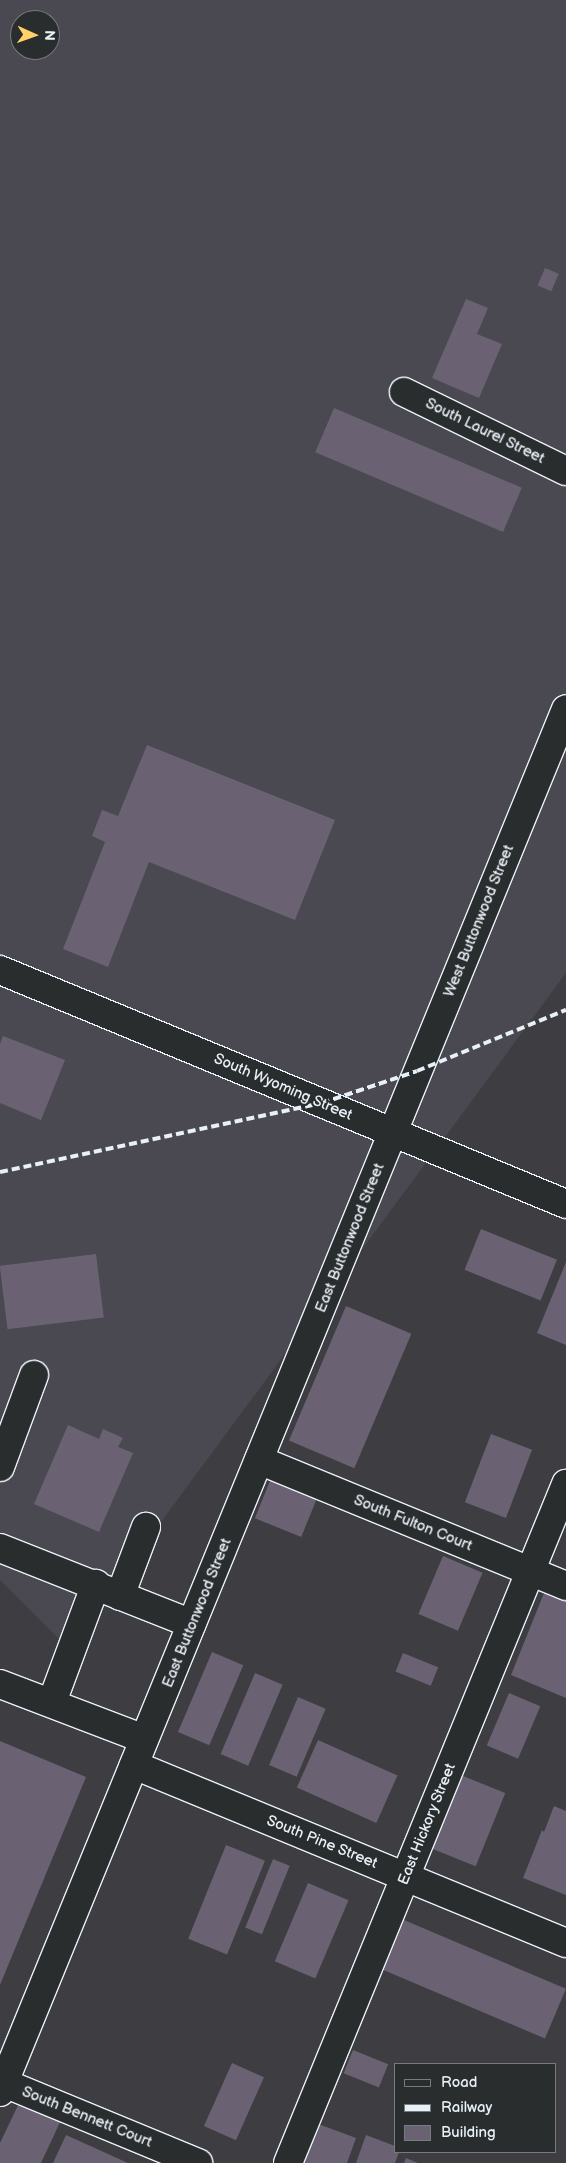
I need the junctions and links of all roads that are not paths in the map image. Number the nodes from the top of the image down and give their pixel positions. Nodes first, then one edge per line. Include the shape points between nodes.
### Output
1 (404, 392) dead end
2 (566, 471) edge
3 (566, 709) edge
4 (0, 970) edge
5 (393, 1133) junction
6 (566, 1204) edge
7 (34, 1375) dead end
8 (259, 1460) junction
9 (0, 1467) edge
10 (566, 1484) edge
11 (146, 1526) dead end
12 (0, 1548) edge
13 (530, 1572) junction
14 (566, 1586) edge
15 (109, 1590) junction
16 (192, 1624) junction
17 (2, 1689) edge
18 (52, 1702) junction
19 (144, 1740) junction
20 (134, 1765) junction
21 (405, 1877) junction
22 (566, 1943) edge
23 (2, 2087) edge
24 (198, 2163) edge
25 (288, 2163) edge

1 - 2 street, South Laurel Street
3 - 5 street, West Buttonwood Street
4 - 5 street, South Wyoming Street
5 - 6 street, South Wyoming Street
5 - 8 street, East Buttonwood Street
7 - 9 street
8 - 13 street, South Fulton Court
8 - 16 street, East Buttonwood Street
10 - 13 street, East Hickory Street
11 - 15 street
12 - 15 street
13 - 14 street, South Fulton Court
13 - 21 street, East Hickory Street
15 - 16 street
15 - 18 street
16 - 19 street, East Buttonwood Street
17 - 18 street
18 - 19 street
19 - 20 street, East Buttonwood Street
20 - 21 street, South Pine Street
20 - 23 street, East Buttonwood Street
21 - 22 street, South Pine Street
21 - 25 street, East Hickory Street
23 - 24 street, South Bennett Court

